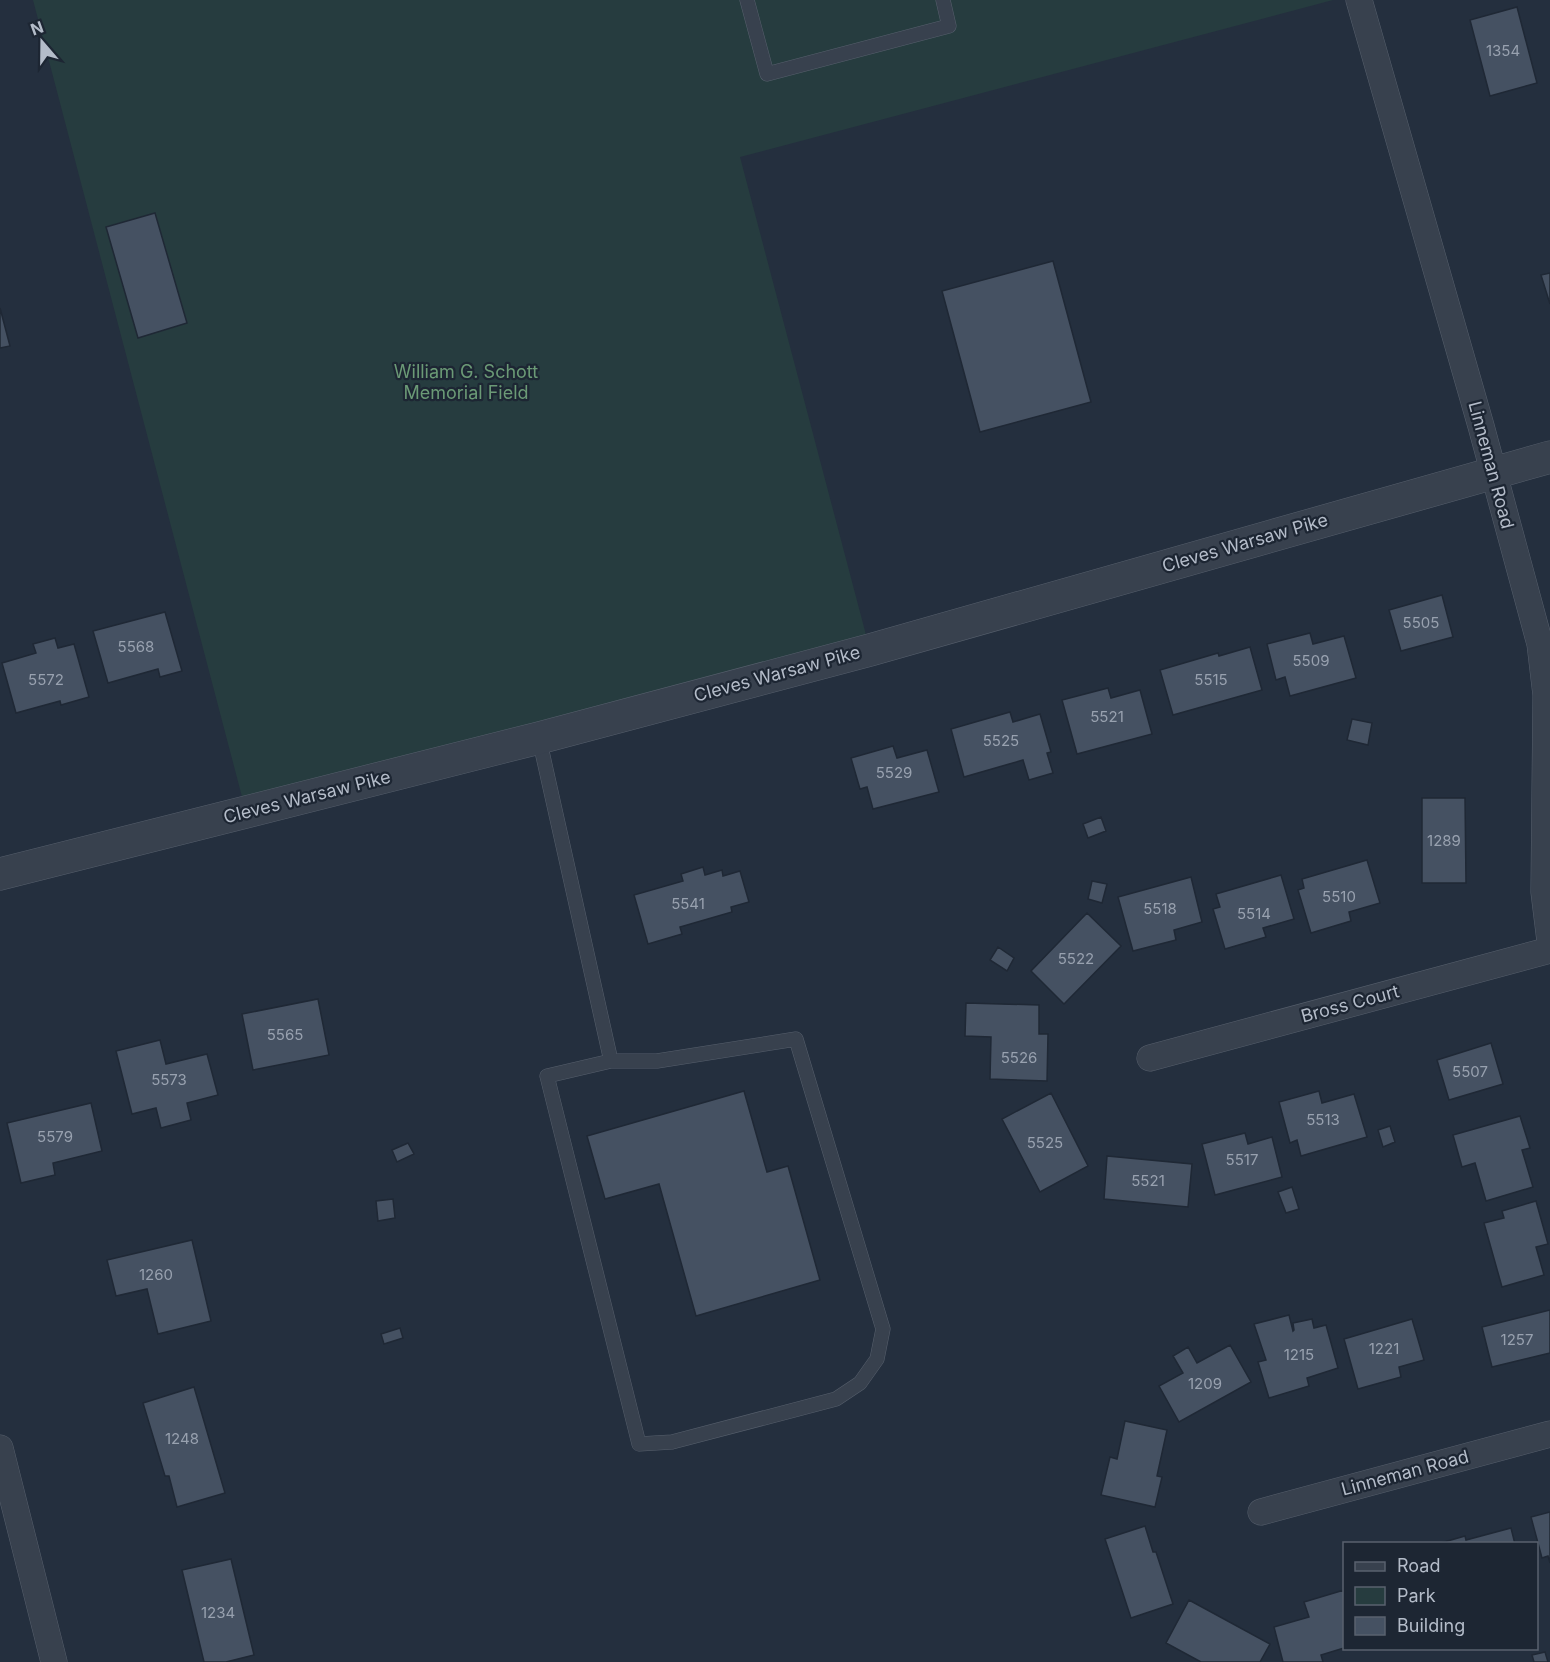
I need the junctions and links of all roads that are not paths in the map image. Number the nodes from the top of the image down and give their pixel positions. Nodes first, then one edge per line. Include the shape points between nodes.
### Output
1 (747, 0) edge
2 (943, 0) edge
3 (1359, 0) edge
4 (1550, 457) edge
5 (1493, 473) junction
6 (539, 738) junction
7 (0, 874) edge
8 (1550, 941) edge
9 (1550, 950) edge
10 (1150, 1058) dead end
11 (611, 1061) junction
12 (1550, 1434) edge
13 (0, 1448) edge
14 (1260, 1512) dead end
15 (54, 1662) edge

1 - 2 lane via 767,74 950,26
3 - 5 street, Linneman Road
4 - 5 street, Cleves Warsaw Pike
5 - 6 street, Cleves Warsaw Pike via 870,650
5 - 8 street, Linneman Road via 1540,644 1546,695 1544,892
6 - 7 street, Cleves Warsaw Pike
6 - 11 lane
9 - 10 street, Bross Court
11 - 11 lane via 547,1076 639,1444 672,1442 836,1399 860,1383 877,1359 882,1329 796,1039 657,1061
12 - 14 street, Linneman Road
13 - 15 street

